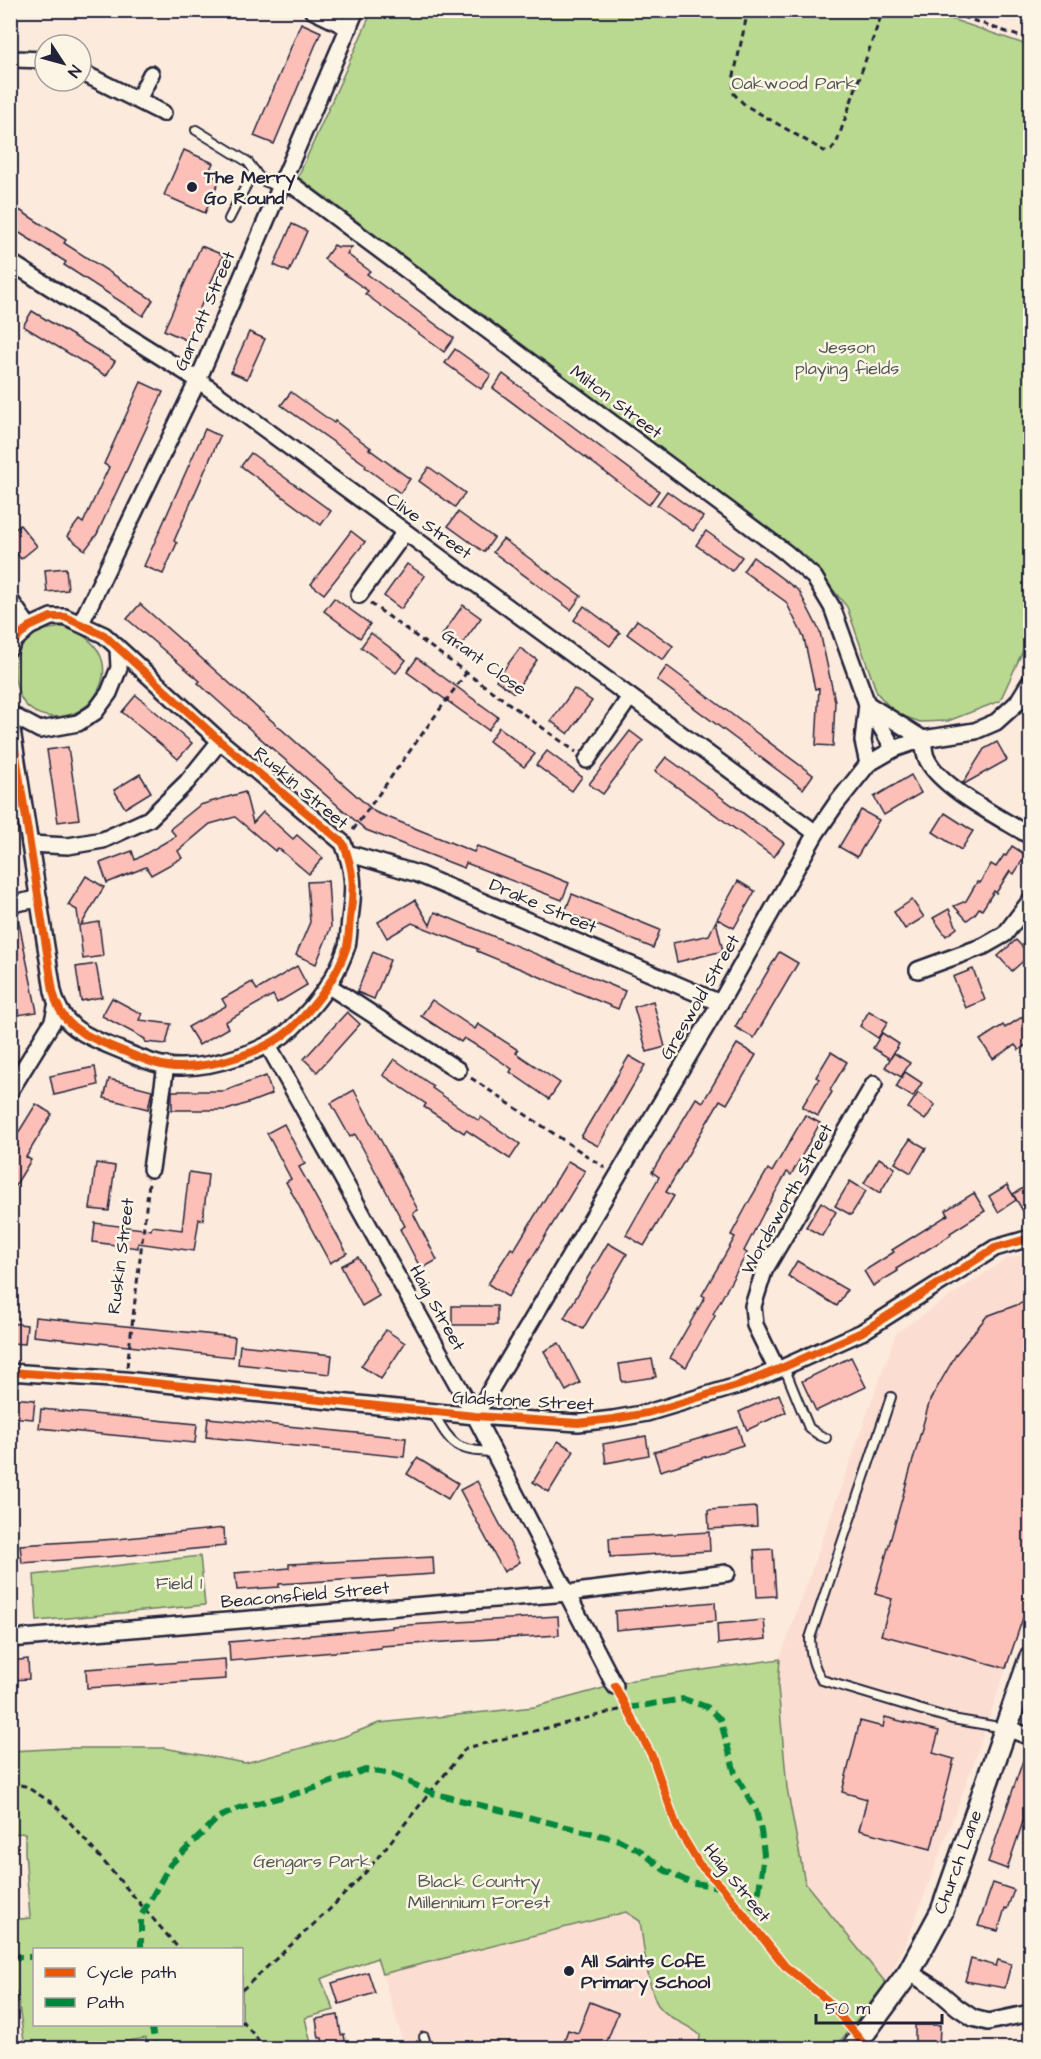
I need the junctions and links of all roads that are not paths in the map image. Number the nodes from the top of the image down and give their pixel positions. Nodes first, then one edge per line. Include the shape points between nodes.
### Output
1 (312, 10) edge
2 (356, 10) edge
3 (349, 27) junction
4 (10, 57) edge
5 (33, 60) edge
6 (151, 74) dead end
7 (93, 78) edge
8 (138, 100) junction
9 (163, 113) dead end
10 (196, 130) dead end
11 (254, 170) junction
12 (281, 182) junction
13 (229, 219) dead end
14 (10, 262) edge
15 (198, 380) junction
16 (405, 532) junction
17 (359, 595) road end
18 (10, 600) edge
19 (81, 623) junction
20 (29, 627) junction
21 (10, 648) edge
22 (118, 648) junction
23 (1030, 682) edge
24 (630, 698) junction
25 (867, 704) junction
26 (10, 716) edge
27 (923, 739) junction
28 (220, 741) junction
29 (894, 749) junction
30 (587, 760) road end
31 (868, 764) junction
32 (816, 833) junction
33 (1030, 836) edge
34 (30, 844) junction
35 (345, 848) junction
36 (39, 899) junction
37 (1030, 901) edge
38 (10, 903) edge
39 (918, 970) dead end
40 (328, 986) junction
41 (720, 1003) junction
42 (56, 1007) junction
43 (268, 1045) junction
44 (166, 1065) junction
45 (458, 1070) road end
46 (874, 1084) dead end
47 (10, 1091) edge
48 (151, 1169) road end
49 (1030, 1239) edge
50 (780, 1369) junction
51 (10, 1372) edge
52 (891, 1397) dead end
53 (432, 1411) junction
54 (475, 1416) junction
55 (826, 1438) dead end
56 (494, 1452) junction
57 (727, 1573) dead end
58 (568, 1593) junction
59 (10, 1639) edge
60 (1030, 1659) edge
61 (615, 1686) road end
62 (1007, 1728) junction
63 (1030, 1737) edge
64 (909, 1972) junction
65 (1030, 2013) edge
66 (424, 2037) dead end
67 (427, 2049) edge
68 (853, 2049) edge

1 - 3 street
2 - 3 street, Garratt Street
3 - 12 street, Garratt Street
4 - 5 street
6 - 8 street
7 - 8 street
8 - 9 street
10 - 11 lane via 248,162
11 - 12 lane via 261,180
11 - 13 lane
12 - 15 street, Garratt Street
12 - 25 street, Milton Street via 814,577 832,607
14 - 15 street, Clive Street
15 - 16 street, Clive Street
15 - 19 street, Garratt Street
16 - 17 street
16 - 24 street, Clive Street
18 - 20 street
19 - 20 street, Ruskin Street via 51,616
19 - 22 street, Ruskin Street
20 - 21 street, Ruskin Street
22 - 26 street via 119,668 109,693 95,712 78,723 40,730
22 - 28 street, Ruskin Street
23 - 27 street, Greswold Street via 1017,703 996,722 975,731
24 - 30 street
24 - 32 street, Clive Street
25 - 27 street
25 - 29 street, Milton Street
25 - 31 street, Milton Street via 863,741
26 - 34 street
27 - 29 street, Greswold Street
27 - 33 street via 926,757 938,775
28 - 34 street via 149,819 103,840 68,846
28 - 35 street, Ruskin Street
29 - 31 street, Greswold Street
31 - 32 street, Greswold Street
32 - 41 street, Greswold Street
34 - 36 street
35 - 40 street, Ruskin Street via 354,886 347,945
35 - 41 street, Drake Street via 418,874
36 - 38 street
36 - 42 street
37 - 39 street via 1005,934 984,946
40 - 43 street, Ruskin Street via 291,1029
40 - 45 street
41 - 54 street, Greswold Street
42 - 44 street, Ruskin Street via 72,1026 98,1041
42 - 47 street via 53,1021
43 - 44 street, Ruskin Street via 224,1062
43 - 54 street, Haig Street
44 - 48 street
46 - 50 street, Wordsworth Street via 764,1272 753,1306 755,1325
49 - 50 street, Gladstone Street via 995,1248 862,1332
50 - 54 street, Gladstone Street via 699,1398 613,1419 578,1423
50 - 55 lane via 809,1428
51 - 53 street, Gladstone Street
52 - 62 lane via 810,1638 813,1664 822,1680 952,1719
53 - 54 street, Gladstone Street
53 - 56 lane via 447,1438 457,1447
54 - 56 street, Haig Street
56 - 58 street, Haig Street
57 - 58 street
58 - 59 street, Beaconsfield Street
58 - 61 street, Haig Street
60 - 62 main road, Church Lane
62 - 63 street
62 - 64 main road, Church Lane via 942,1911
64 - 65 street via 974,2018 988,2022
64 - 68 main road, Church Lane
66 - 67 lane

